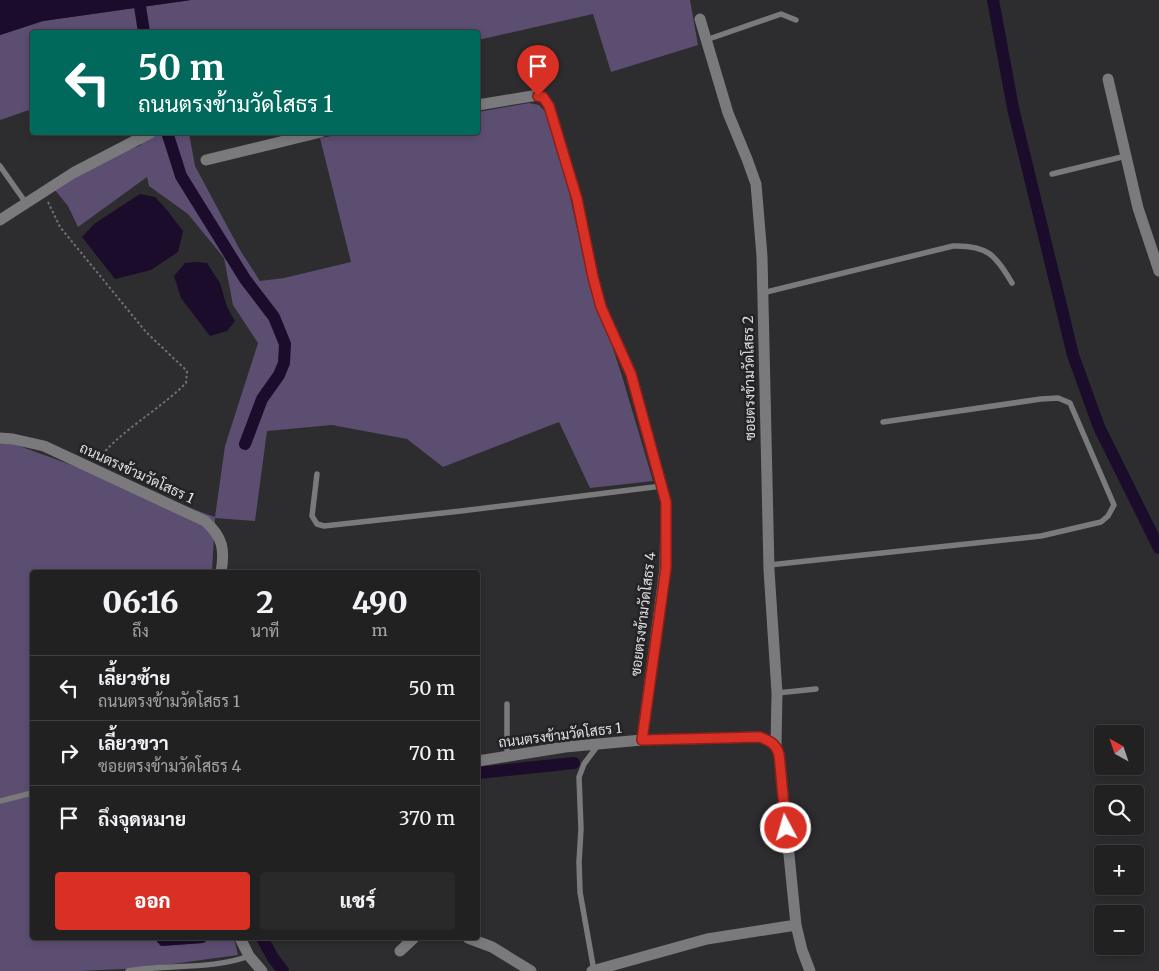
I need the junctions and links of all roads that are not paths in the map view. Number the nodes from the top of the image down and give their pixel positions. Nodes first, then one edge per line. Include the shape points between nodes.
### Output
1 (700, 19) dead end
2 (796, 20) dead end
3 (706, 40) junction
4 (1108, 78) dead end
5 (480, 105) edge
6 (146, 135) edge
7 (309, 135) edge
8 (1126, 156) junction
9 (206, 160) dead end
10 (0, 166) edge
11 (1052, 174) dead end
12 (26, 203) junction
13 (0, 220) edge
14 (1159, 271) edge
15 (1012, 283) dead end
16 (762, 293) junction
17 (883, 422) dead end
18 (0, 438) edge
19 (317, 474) dead end
20 (662, 486) junction
21 (769, 565) junction
22 (221, 570) edge
23 (816, 689) dead end
24 (777, 692) junction
25 (507, 704) dead end
26 (642, 740) junction
27 (599, 744) junction
28 (776, 746) junction
29 (506, 756) junction
30 (480, 761) edge
31 (30, 794) edge
32 (0, 801) edge
33 (796, 925) junction
34 (241, 940) edge
35 (412, 940) edge
36 (473, 940) edge
37 (400, 951) dead end
38 (249, 956) junction
39 (128, 971) edge
40 (262, 971) edge
41 (531, 971) edge
42 (593, 971) edge
43 (810, 971) edge

1 - 3 street, ซอยตรงข้ามวัดโสธร 2
2 - 3 lane via 781,14
3 - 16 street, ซอยตรงข้ามวัดโสธร 2 via 728,113 756,184
4 - 8 street
5 - 20 street, ซอยตรงข้ามวัดโสธร 4 via 538,96 543,97 549,106 577,199 601,307 631,374
6 - 12 street via 73,173
7 - 9 street
8 - 11 lane
8 - 14 street via 1138,208
10 - 12 lane
12 - 13 street
15 - 16 lane via 1001,263 989,252 971,245 953,246
16 - 21 street, ซอยตรงข้ามวัดโสธร 2
17 - 21 lane via 1058,398 1070,403 1114,505 1101,522 1041,536
18 - 22 street, ถนนตรงข้ามวัดโสธร 1 via 44,446 205,521 213,528 222,546
19 - 20 lane via 312,516 317,524 324,526
20 - 26 street, ซอยตรงข้ามวัดโสธร 4 via 666,502 666,568
21 - 24 street, ซอยตรงข้ามวัดโสธร 2
23 - 24 lane
24 - 28 street, ซอยตรงข้ามวัดโสธร 2
25 - 29 lane
26 - 27 street, ถนนตรงข้ามวัดโสธร 1
26 - 28 street, ถนนตรงข้ามวัดโสธร 1 via 760,737
27 - 29 street, ถนนตรงข้ามวัดโสธร 1
27 - 42 lane via 579,777 580,892
28 - 33 street
29 - 30 street, ถนนตรงข้ามวัดโสธร 1
31 - 32 lane
33 - 42 street via 707,939
33 - 43 street
34 - 38 street
35 - 37 street
36 - 41 street via 492,947
38 - 39 lane via 234,962
38 - 40 street

